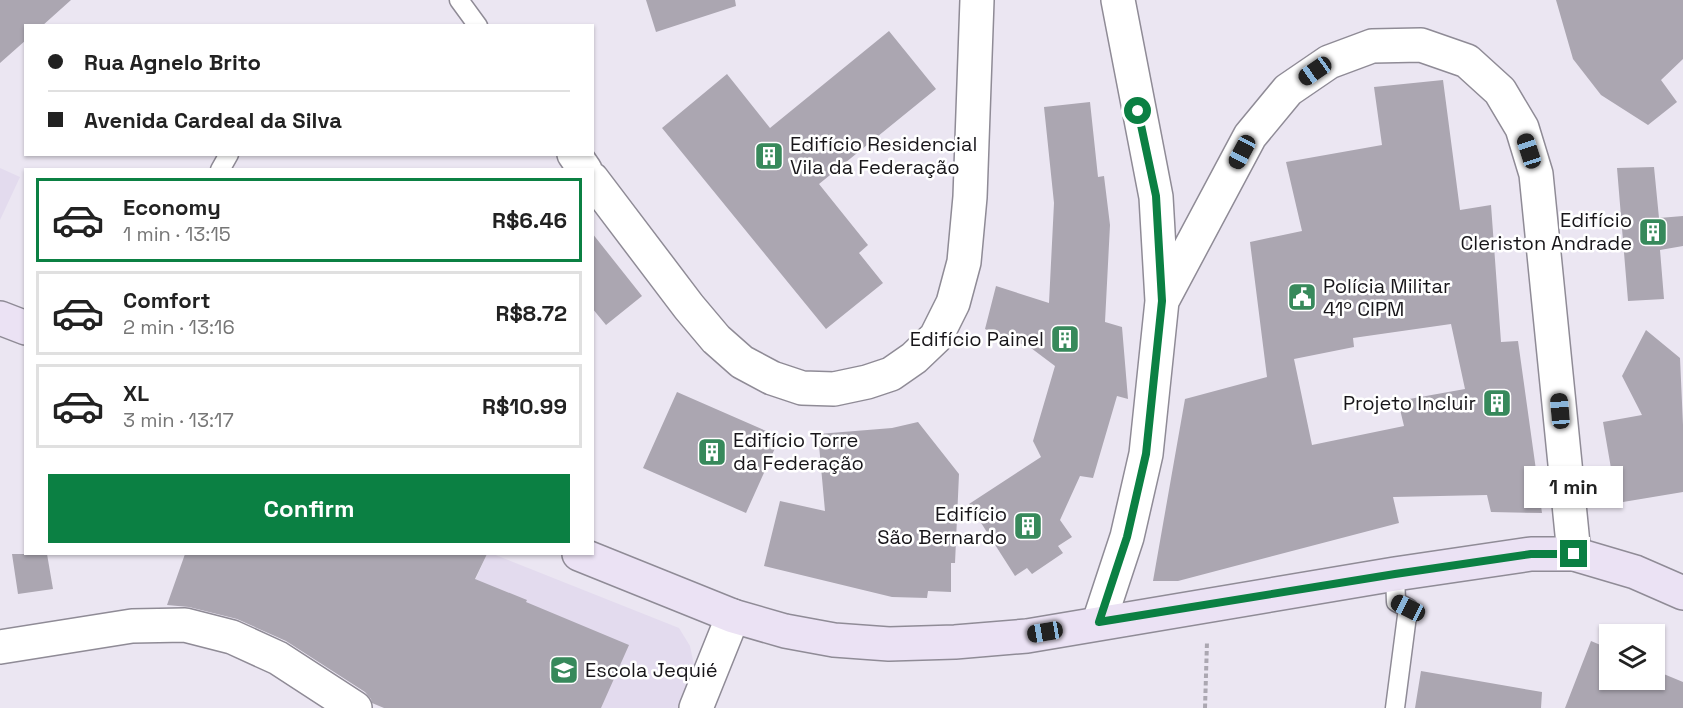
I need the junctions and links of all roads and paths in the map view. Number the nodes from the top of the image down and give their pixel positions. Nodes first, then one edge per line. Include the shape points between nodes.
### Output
1 (459, 0) edge
2 (977, 0) edge
3 (1118, 0) edge
4 (477, 24) edge
5 (594, 182) edge
6 (1162, 301) junction
7 (0, 318) edge
8 (24, 327) edge
9 (1574, 554) junction
10 (581, 555) edge
11 (1395, 574) junction
12 (1683, 593) edge
13 (1208, 606) junction
14 (733, 616) junction
15 (1099, 622) junction
16 (0, 647) edge
17 (356, 708) edge
18 (696, 708) edge
19 (1205, 708) edge
20 (1395, 708) edge

1 - 4 lane
2 - 5 street via 971,185 964,262 952,303 936,337 891,374 834,389 802,388 742,362 689,307
3 - 6 street via 1156,196
6 - 9 street via 1250,136 1288,90 1329,62 1372,46 1420,45 1467,61 1500,91 1522,128 1536,174
6 - 15 street via 1146,454 1127,537
7 - 8 main road
9 - 11 main road via 1531,554
9 - 12 main road
10 - 14 main road
11 - 13 main road
11 - 20 lane via 1396,602 1408,608
13 - 15 main road
13 - 19 path
14 - 15 main road via 834,640 889,644 1027,636
14 - 18 street
16 - 17 street via 132,626 185,625 232,637 278,658

